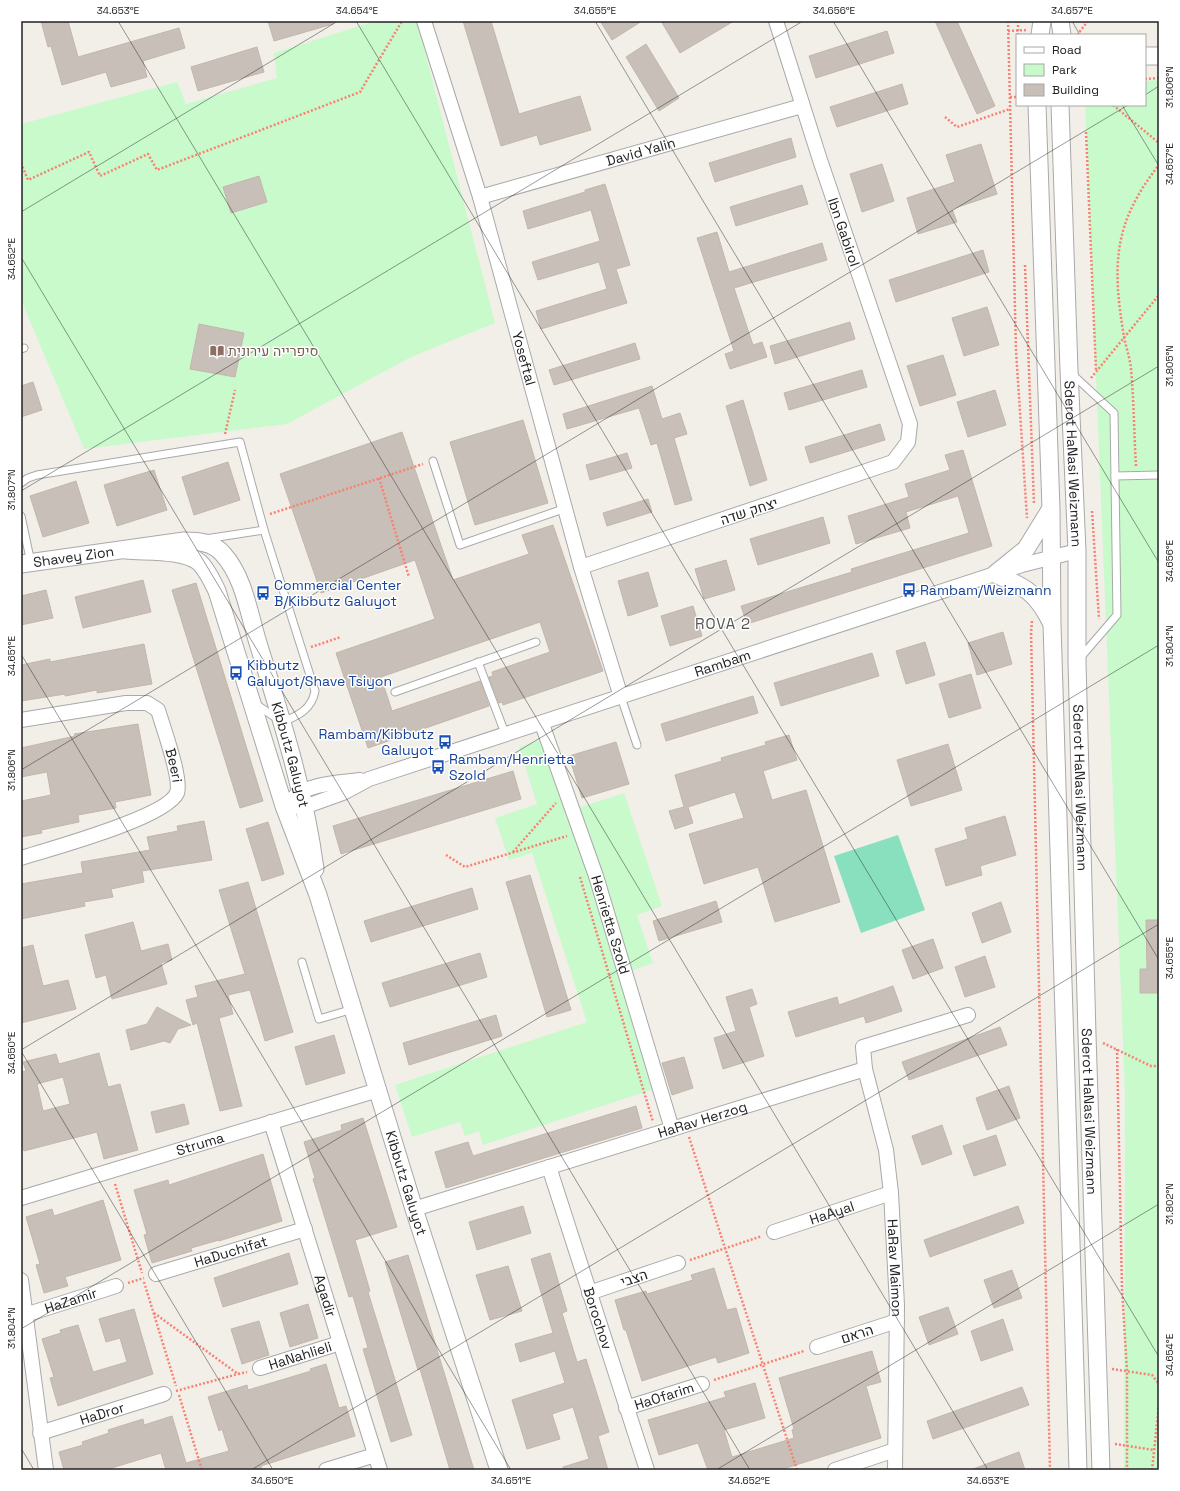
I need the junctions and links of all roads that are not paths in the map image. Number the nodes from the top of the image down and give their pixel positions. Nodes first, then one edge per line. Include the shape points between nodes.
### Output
1 (424, 21) edge
2 (776, 21) edge
3 (1042, 21) edge
4 (1060, 21) edge
5 (1040, 34) edge
6 (1062, 34) edge
7 (802, 106) junction
8 (1037, 106) edge
9 (1060, 106) edge
10 (480, 197) junction
11 (1069, 370) junction
12 (908, 442) joint
13 (433, 461) road end
14 (1159, 475) edge
15 (1115, 476) junction
16 (21, 483) edge
17 (566, 508) junction
18 (1051, 509) junction
19 (21, 516) edge
20 (264, 530) junction
21 (200, 541) junction
22 (126, 550) junction
23 (1077, 551) junction
24 (1051, 558) junction
25 (26, 563) edge
26 (581, 566) junction
27 (204, 568) joint
28 (996, 574) junction
29 (1052, 624) junction
30 (536, 642) dead end
31 (478, 662) junction
32 (1077, 662) junction
33 (395, 692) dead end
34 (621, 698) junction
35 (251, 700) junction
36 (21, 720) edge
37 (282, 722) junction
38 (542, 724) junction
39 (506, 736) junction
40 (638, 745) dead end
41 (369, 779) junction
42 (300, 791) junction
43 (284, 806) junction
44 (304, 807) junction
45 (21, 858) edge
46 (318, 895) junction
47 (302, 962) dead end
48 (353, 1009) junction
49 (968, 1015) dead end
50 (865, 1069) junction
51 (378, 1090) junction
52 (271, 1122) junction
53 (679, 1127) junction
54 (549, 1167) junction
55 (891, 1193) junction
56 (21, 1198) edge
57 (414, 1209) junction
58 (305, 1229) junction
59 (774, 1232) road end
60 (678, 1263) road end
61 (150, 1276) road end
62 (21, 1280) edge
63 (116, 1286) road end
64 (589, 1293) junction
65 (25, 1315) junction
66 (897, 1321) junction
67 (340, 1343) junction
68 (817, 1347) road end
69 (260, 1368) road end
70 (702, 1384) road end
71 (171, 1392) road end
72 (626, 1408) junction
73 (40, 1432) junction
74 (895, 1450) junction
75 (375, 1455) junction
76 (46, 1470) edge
77 (326, 1470) edge
78 (380, 1470) edge
79 (498, 1470) edge
80 (646, 1470) edge
81 (835, 1470) edge
82 (895, 1470) edge
83 (1078, 1470) edge
84 (1101, 1470) edge

1 - 10 street, Yoseftal
2 - 7 street, Ibn Gabirol
3 - 5 street
4 - 6 street
7 - 10 street, David Yalin
7 - 12 street, Ibn Gabirol via 910,424
8 - 18 street, Sderot HaNasi Weizmann
9 - 11 street, Sderot HaNasi Weizmann
10 - 17 street, Yoseftal
11 - 15 lane via 1114,413
11 - 23 street, Sderot HaNasi Weizmann
12 - 26 street, יצחק שדה via 893,462
13 - 17 lane via 460,545
14 - 15 lane
15 - 32 lane via 1117,615
16 - 20 lane via 37,475 240,442
17 - 26 street, Yoseftal
18 - 24 street, Sderot HaNasi Weizmann
18 - 28 street via 1026,549
19 - 25 lane
20 - 21 lane
20 - 37 lane via 313,683 314,698 310,705 301,713
21 - 22 street, Shavey Zion
21 - 37 street, Kibbutz Galuyot via 222,552 235,573
22 - 25 street, Shavey Zion
22 - 27 street, Shavey Zion via 187,556
23 - 24 street, Rambam
23 - 32 street, Sderot HaNasi Weizmann
24 - 28 street, Rambam
24 - 29 street, Sderot HaNasi Weizmann
26 - 34 street, Yoseftal
27 - 35 street, Kibbutz Galuyot via 217,591
28 - 29 street via 1022,585 1043,606
28 - 34 street, Rambam
29 - 83 street, Sderot HaNasi Weizmann
30 - 31 lane
31 - 33 lane
31 - 39 lane
32 - 84 street, Sderot HaNasi Weizmann
34 - 38 street, Rambam
34 - 40 lane
35 - 37 lane via 263,711
35 - 43 street, Kibbutz Galuyot
36 - 45 street, Beeri via 126,703 147,703 158,710 179,781 176,793 167,803 153,811 110,830
37 - 42 street, Kibbutz Galuyot
38 - 39 street, Rambam
38 - 53 street, Henrietta Szold via 566,791 574,833 596,876
39 - 41 street, Rambam
41 - 42 street, Rambam
41 - 44 street, Rambam via 343,793
42 - 43 street
42 - 44 street, Kibbutz Galuyot
43 - 44 street, Rambam
43 - 46 street, Kibbutz Galuyot
44 - 46 street, Kibbutz Galuyot
46 - 48 street, Kibbutz Galuyot
47 - 48 lane via 319,1019
48 - 51 street, Kibbutz Galuyot
49 - 50 street via 863,1047
50 - 53 street, HaRav Herzog
50 - 55 street, HaRav Maimon via 886,1150
51 - 52 street, Struma
51 - 57 street, Kibbutz Galuyot
52 - 56 street, Struma
52 - 58 street, Agadir
53 - 54 street, HaRav Herzog
54 - 57 street, HaRav Herzog
54 - 64 street, Borochov
55 - 59 street, HaAyal
55 - 66 street, HaRav Maimon
57 - 79 street, Kibbutz Galuyot
58 - 61 street, HaDuchifat
58 - 67 street, Agadir
60 - 64 street, הצבי
62 - 65 street
63 - 65 street, HaZamir
64 - 72 street, Borochov
65 - 73 street
66 - 68 street, הראם
66 - 74 street, HaRav Maimon
67 - 69 street, HaNahlieli
67 - 75 street, Agadir
70 - 72 street, HaOfarim
71 - 73 street, HaDror
72 - 80 street, Borochov
73 - 76 street
74 - 81 street
74 - 82 street, HaRav Maimon
75 - 77 street
75 - 78 street, Agadir

